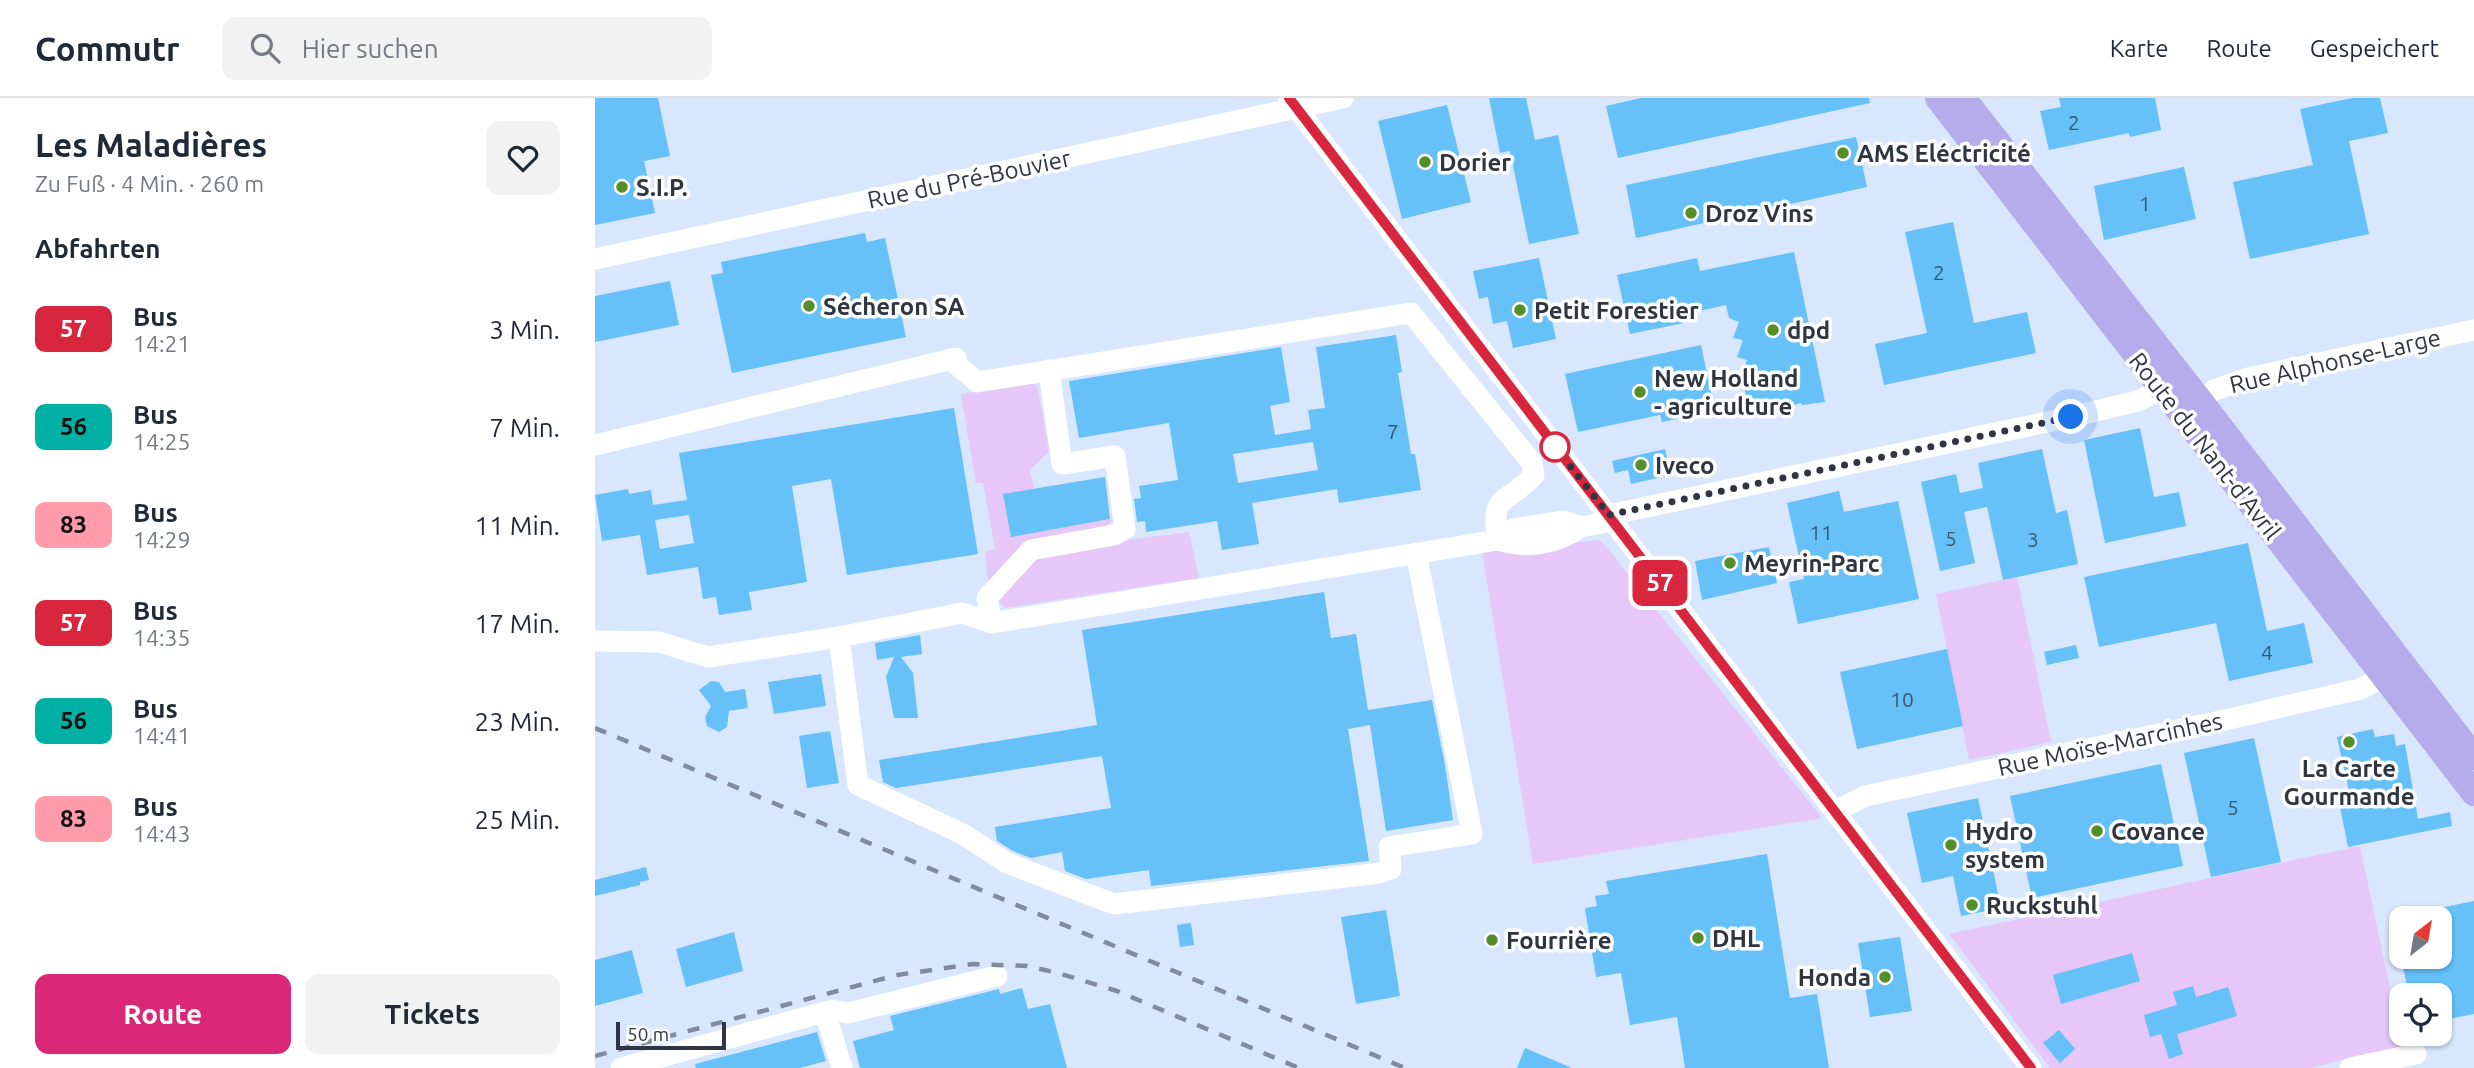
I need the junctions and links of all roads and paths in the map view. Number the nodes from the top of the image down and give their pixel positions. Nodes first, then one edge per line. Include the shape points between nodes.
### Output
1 (1343, 98) edge
2 (1938, 98) edge
3 (1963, 98) edge
4 (1293, 103) edge
5 (595, 259) edge
6 (2474, 330) edge
7 (1049, 370) junction
8 (2161, 389) junction
9 (2201, 401) junction
10 (595, 445) edge
11 (1611, 518) junction
12 (1498, 540) junction
13 (1416, 554) junction
14 (992, 623) junction
15 (839, 637) junction
16 (595, 641) edge
17 (2384, 677) junction
18 (2474, 757) edge
19 (2474, 793) edge
20 (1836, 811) junction
21 (996, 976) dead end
22 (825, 1012) junction
23 (2416, 1054) dead end
24 (621, 1068) edge
25 (842, 1068) edge
26 (2031, 1068) edge
27 (2350, 1068) edge

1 - 4 street, Rue du Pré-Bouvier
2 - 8 main road, Route du Nant-d'Avril
3 - 9 main road, Route du Nant-d'Avril
4 - 5 street, Rue du Pré-Bouvier
4 - 11 street
6 - 9 street, Rue Alphonse-Large via 2248,378 2214,390
7 - 10 street via 977,382 953,359
7 - 12 street via 1411,313 1532,463 1534,475 1503,499 1493,515
7 - 14 street via 1062,464 1115,456 1125,529 1031,550 987,598
8 - 11 street via 2138,401 2071,417
8 - 17 main road, Route du Nant-d'Avril
9 - 18 main road, Route du Nant-d'Avril
11 - 12 street via 1580,527 1563,521 1513,528
11 - 20 street
12 - 13 street
13 - 14 street
13 - 15 street via 1472,834 1389,847 1391,869 1380,873 1114,904 1007,863 963,834 858,785
14 - 15 street via 962,613
15 - 16 street via 708,657 659,642
17 - 19 main road, Route du Nant-d'Avril
17 - 20 street, Rue Moïse-Marcinhes via 2360,689 2225,720 1878,793
20 - 26 street
21 - 22 street via 848,1013
22 - 24 street
22 - 25 street
23 - 27 street

